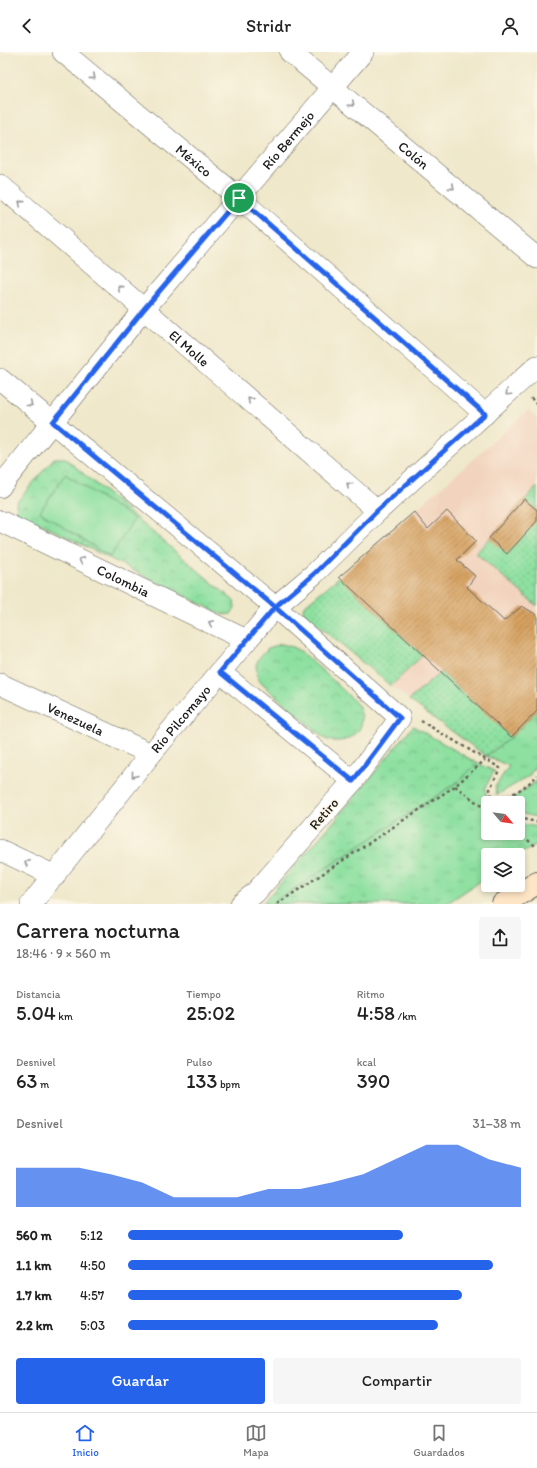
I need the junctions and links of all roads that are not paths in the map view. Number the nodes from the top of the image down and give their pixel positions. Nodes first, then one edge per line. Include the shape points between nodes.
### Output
1 (63, 52) edge
2 (290, 52) edge
3 (363, 52) edge
4 (332, 87) junction
5 (0, 185) edge
6 (239, 198) junction
7 (537, 258) edge
8 (144, 309) junction
9 (537, 366) edge
10 (0, 379) edge
11 (485, 414) junction
12 (53, 422) junction
13 (0, 487) edge
14 (378, 510) junction
15 (0, 521) edge
16 (275, 607) junction
17 (246, 640) junction
18 (220, 672) junction
19 (0, 684) edge
20 (151, 754) junction
21 (353, 781) junction
22 (0, 850) edge
23 (54, 876) junction
24 (537, 883) edge
25 (36, 902) edge
26 (241, 904) edge
27 (503, 904) edge

1 -> 6 street, México
2 - 4 street, Colón
3 - 4 street, Río Bermejo
4 - 6 street, Río Bermejo
4 -> 7 street, Colón
8 -> 5 street, El Molle
6 - 8 street, Río Bermejo
6 - 11 street, México
8 - 12 street, Río Bermejo
14 -> 8 street, El Molle
9 -> 11 street, Río Pilcomayo
10 -> 12 street
11 - 14 street, Río Pilcomayo
12 - 13 street, Río Bermejo
12 - 16 street
14 - 16 street, Río Pilcomayo via 314,574
17 -> 15 street, Colombia
16 - 17 street, Río Pilcomayo
16 - 21 street, Retiro via 400,718
17 - 18 street, Río Pilcomayo
18 - 20 street, Río Pilcomayo
18 - 21 street
19 - 20 street, Venezuela
20 -> 23 street, Río Pilcomayo
21 - 26 street, Retiro via 255,893
23 -> 22 street
23 - 25 street, Río Pilcomayo
24 - 27 main road

